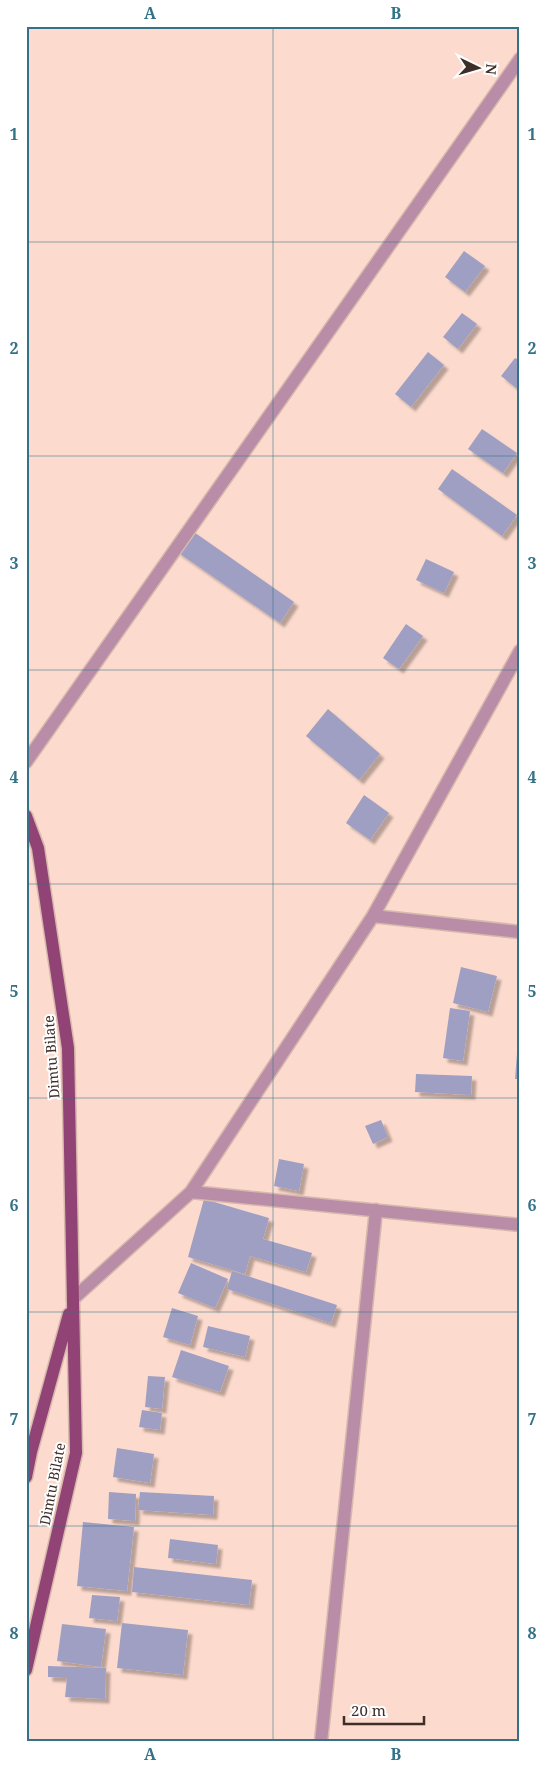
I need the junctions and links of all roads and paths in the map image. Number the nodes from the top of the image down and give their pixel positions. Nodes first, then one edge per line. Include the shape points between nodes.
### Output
1 (520, 59) edge
2 (520, 651) edge
3 (26, 762) edge
4 (26, 816) edge
5 (373, 916) junction
6 (520, 932) edge
7 (191, 1192) junction
8 (376, 1210) junction
9 (520, 1225) edge
10 (73, 1299) junction
11 (26, 1477) edge
12 (26, 1670) edge
13 (321, 1742) edge

1 - 3 street
2 - 5 street
4 - 10 main road, Dimtu Bilate via 38,848 68,1048
5 - 6 street
5 - 7 street
7 - 8 street
7 - 10 street
8 - 9 street
8 - 13 street
10 - 11 main road, Dimtu Bilate
10 - 12 main road, Dimtu Bilate via 76,1453

